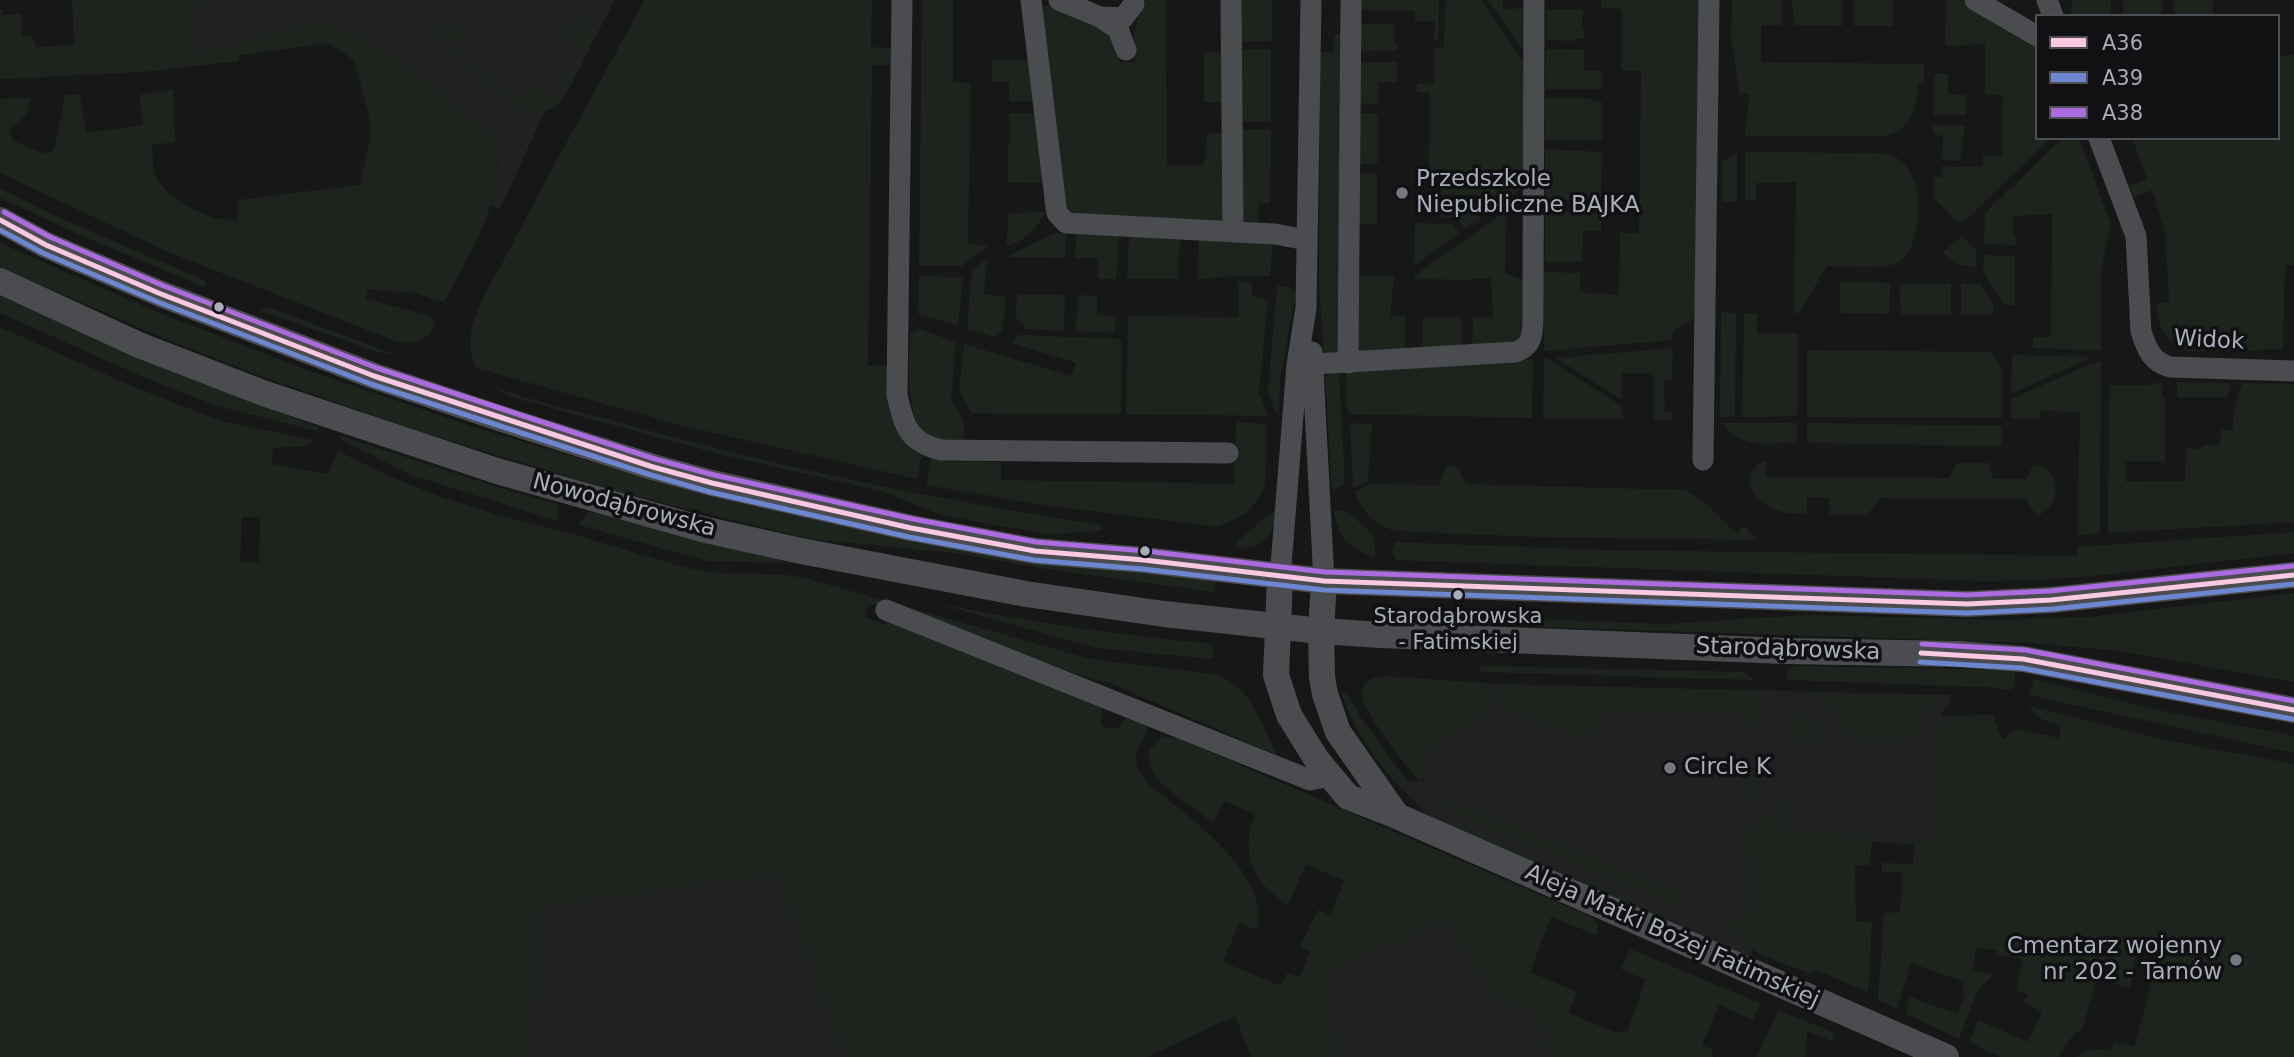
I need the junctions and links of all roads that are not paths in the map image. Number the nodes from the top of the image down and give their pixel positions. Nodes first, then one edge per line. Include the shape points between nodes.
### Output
1 (902, 0) edge
2 (1031, 0) edge
3 (1059, 0) edge
4 (1231, 0) edge
5 (1311, 0) edge
6 (1351, 0) edge
7 (1534, 0) edge
8 (1709, 0) edge
9 (1975, 0) edge
10 (1134, 4) dead end
11 (1100, 17) junction
12 (2035, 35) edge
13 (1126, 50) dead end
14 (2100, 140) edge
15 (0, 220) edge
16 (1233, 232) junction
17 (1307, 240) junction
18 (0, 281) edge
19 (1348, 363) junction
20 (1306, 365) junction
21 (2294, 371) edge
22 (1228, 453) dead end
23 (1703, 460) dead end
24 (2294, 575) edge
25 (1280, 578) junction
26 (1324, 581) junction
27 (886, 610) dead end
28 (1278, 626) junction
29 (1321, 631) junction
30 (2294, 710) edge
31 (1331, 776) junction
32 (1397, 816) junction
33 (1946, 1057) edge

1 - 22 street via 897,395 906,428 914,439 942,450
2 - 16 street via 1061,219 1066,223
3 - 11 street
4 - 16 street
5 - 17 street
6 - 19 street
7 - 19 street via 1530,342 1515,352
8 - 23 street
9 - 12 street
10 - 11 street via 1124,18
11 - 13 street via 1118,29
14 - 21 street, Widok via 2136,236 2141,331 2160,364
15 - 25 street, Nowodąbrowska via 160,294 277,339 492,416 653,467 768,497 1035,551
16 - 17 street
17 - 20 street
18 - 28 street, Nowodąbrowska via 139,345 264,393 460,459 702,529 1026,594
19 - 20 street
20 - 25 street
20 - 26 street
24 - 26 street via 1967,604
25 - 26 street, Nowodąbrowska
25 - 28 street, Aleja Matki Bożej Fatimskiej
26 - 29 street
27 - 31 street via 1310,780
28 - 29 street, Starodąbrowska
28 - 31 street, Aleja Matki Bożej Fatimskiej via 1276,676 1289,715
29 - 30 street, Starodąbrowska via 2023,659
29 - 32 street via 1323,684 1338,732
31 - 32 street, Aleja Matki Bożej Fatimskiej via 1348,797
32 - 33 street, Aleja Matki Bożej Fatimskiej

